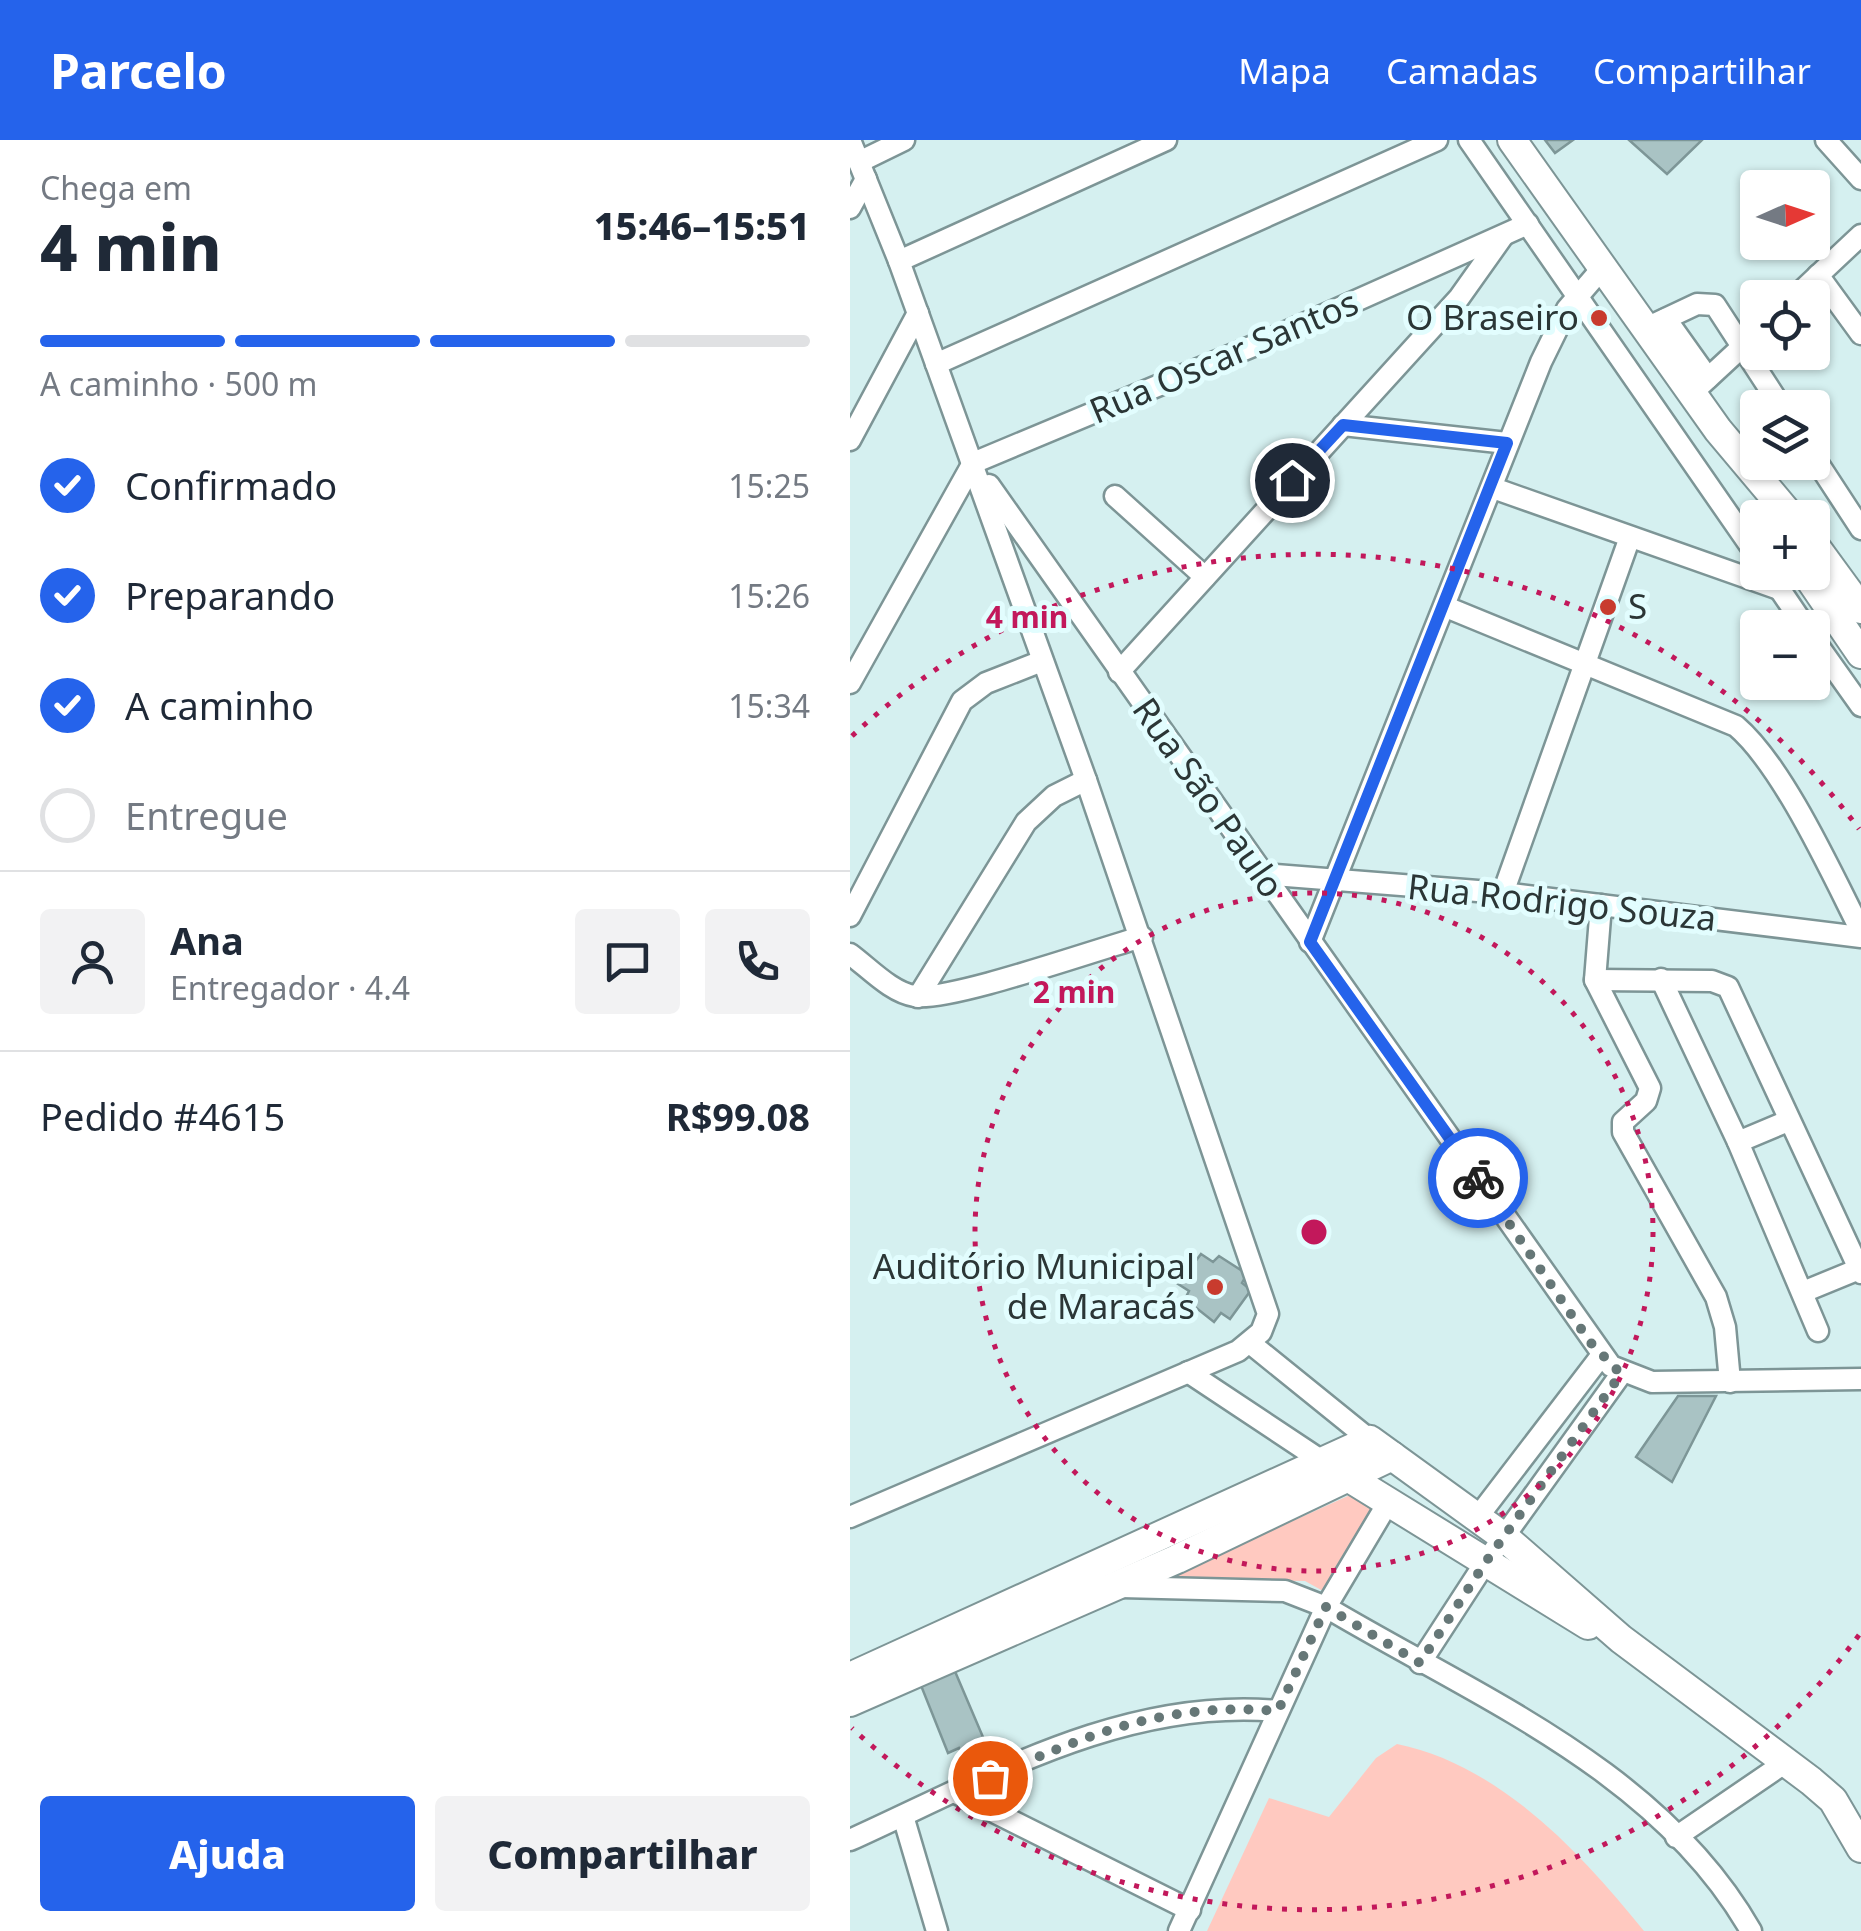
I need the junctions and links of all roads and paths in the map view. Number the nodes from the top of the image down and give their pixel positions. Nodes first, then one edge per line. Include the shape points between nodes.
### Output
1 (850, 140) edge
2 (904, 140) edge
3 (1166, 140) edge
4 (1436, 140) edge
5 (1469, 140) edge
6 (1512, 140) edge
7 (1826, 140) edge
8 (863, 170) junction
9 (1861, 179) edge
10 (850, 208) edge
11 (1528, 224) junction
12 (1504, 234) junction
13 (1861, 234) edge
14 (898, 260) junction
15 (1604, 266) junction
16 (1818, 275) junction
17 (1813, 280) edge
18 (1576, 297) junction
19 (918, 313) junction
20 (1656, 323) junction
21 (1740, 330) edge
22 (1861, 334) edge
23 (1740, 348) edge
24 (936, 364) junction
25 (1700, 386) junction
26 (1343, 425) junction
27 (1718, 430) junction
28 (850, 440) edge
29 (1507, 443) junction
30 (973, 463) junction
31 (1829, 480) edge
32 (1493, 488) junction
33 (1116, 496) dead end
34 (1759, 500) edge
35 (1777, 500) edge
36 (1861, 529) edge
37 (1740, 530) edge
38 (1630, 537) junction
39 (1830, 567) edge
40 (1740, 570) edge
41 (1204, 577) junction
42 (1817, 590) edge
43 (1446, 607) junction
44 (1861, 609) edge
45 (1861, 654) edge
46 (1042, 661) junction
47 (1830, 662) edge
48 (1582, 665) junction
49 (1119, 672) junction
50 (850, 684) edge
51 (1861, 706) edge
52 (1086, 780) junction
53 (1262, 874) junction
54 (1337, 880) junction
55 (1503, 893) junction
56 (1601, 905) junction
57 (850, 916) edge
58 (1861, 934) edge
59 (1142, 937) junction
60 (1310, 942) junction
61 (850, 954) edge
62 (1660, 979) junction
63 (1595, 980) junction
64 (918, 997) junction
65 (1788, 1121) junction
66 (1738, 1142) junction
67 (1860, 1271) edge
68 (1802, 1292) junction
69 (1818, 1331) dead end
70 (1250, 1343) junction
71 (1601, 1356) junction
72 (1188, 1372) junction
73 (1621, 1374) junction
74 (1861, 1380) edge
75 (1730, 1382) junction
76 (1381, 1448) junction
77 (1337, 1470) junction
78 (1389, 1501) junction
79 (850, 1518) edge
80 (1478, 1518) junction
81 (1504, 1536) junction
82 (1172, 1547) junction
83 (1485, 1563) junction
84 (1114, 1586) junction
85 (1186, 1590) junction
86 (1326, 1607) junction
87 (1621, 1639) junction
88 (1420, 1663) junction
89 (850, 1677) edge
90 (850, 1702) edge
91 (1278, 1711) junction
92 (1786, 1762) junction
93 (956, 1793) junction
94 (1847, 1800) edge
95 (903, 1816) junction
96 (1676, 1837) junction
97 (850, 1840) edge
98 (1861, 1848) edge
99 (1190, 1910) junction
100 (936, 1931) edge
101 (1180, 1931) edge
102 (1751, 1931) edge

1 - 8 street
2 - 8 street
3 - 14 street
4 - 24 street
5 - 11 street
6 - 15 main road
7 - 9 street
8 - 10 street
8 - 14 street
11 - 12 street, Rua Oscar Santos
11 - 18 street
12 - 26 street via 1459,298
12 - 30 street, Rua Oscar Santos
13 - 16 street
14 - 19 street
15 - 18 street
15 - 20 main road
16 - 17 street
16 - 22 street
18 - 29 street
18 - 37 street
19 - 24 street
19 - 28 street
20 - 21 street via 1710,303
20 - 25 main road
23 - 25 street
24 - 30 street
25 - 27 main road
26 - 29 street
26 - 41 street
27 - 34 main road
27 - 35 main road
29 - 32 street
30 - 46 street
30 - 49 street, Rua São Paulo
30 - 50 street
31 - 36 street
32 - 38 street
32 - 43 street
33 - 41 street
38 - 40 street
38 - 48 street
39 - 44 main road
41 - 49 street
42 - 45 main road
43 - 48 street
43 - 54 street
46 - 52 street
46 - 57 street via 986,683 962,701
47 - 51 street
48 - 55 street
48 - 58 street via 1718,717 1750,738
49 - 53 street, Rua São Paulo
52 - 59 street
52 - 64 street via 1054,796 1026,822
53 - 54 street, Rua Rodrigo Souza
53 - 60 street, Rua São Paulo
54 - 55 street, Rua Rodrigo Souza
54 - 60 street
55 - 56 street, Rua Rodrigo Souza
56 - 58 street, Rua Rodrigo Souza
56 - 63 street
59 - 64 street
59 - 70 street via 1267,1304 1266,1323
60 - 71 street, Rua São Paulo
61 - 64 street
62 - 63 street
62 - 65 street via 1728,987
62 - 66 street
63 - 75 street via 1650,1088 1646,1102 1623,1122 1624,1136 1716,1297
65 - 66 street
65 - 67 street
66 - 68 street
67 - 68 street
68 - 69 street
70 - 72 street
70 - 76 street
71 - 73 street, Rua São Paulo
71 - 80 street
72 - 77 street
72 - 79 street
73 - 75 street via 1652,1382
73 - 81 street
74 - 75 street
76 - 77 main road
76 - 80 main road
77 - 78 main road
77 - 82 main road
78 - 83 main road
78 - 86 street
80 - 81 main road
81 - 83 street
81 - 87 main road
82 - 84 main road
82 - 85 street
82 - 89 main road
83 - 87 main road
83 - 88 street
84 - 85 street
84 - 90 main road
85 - 86 street via 1285,1592
86 - 88 street
86 - 91 street
87 - 92 main road
88 - 96 street via 1560,1738
91 - 93 street via 1182,1710 1115,1725
91 - 99 street
92 - 94 main road
92 - 96 street
93 - 95 street
93 - 99 street
94 - 98 main road
95 - 97 street
95 - 100 street
96 - 102 street
99 - 101 street

